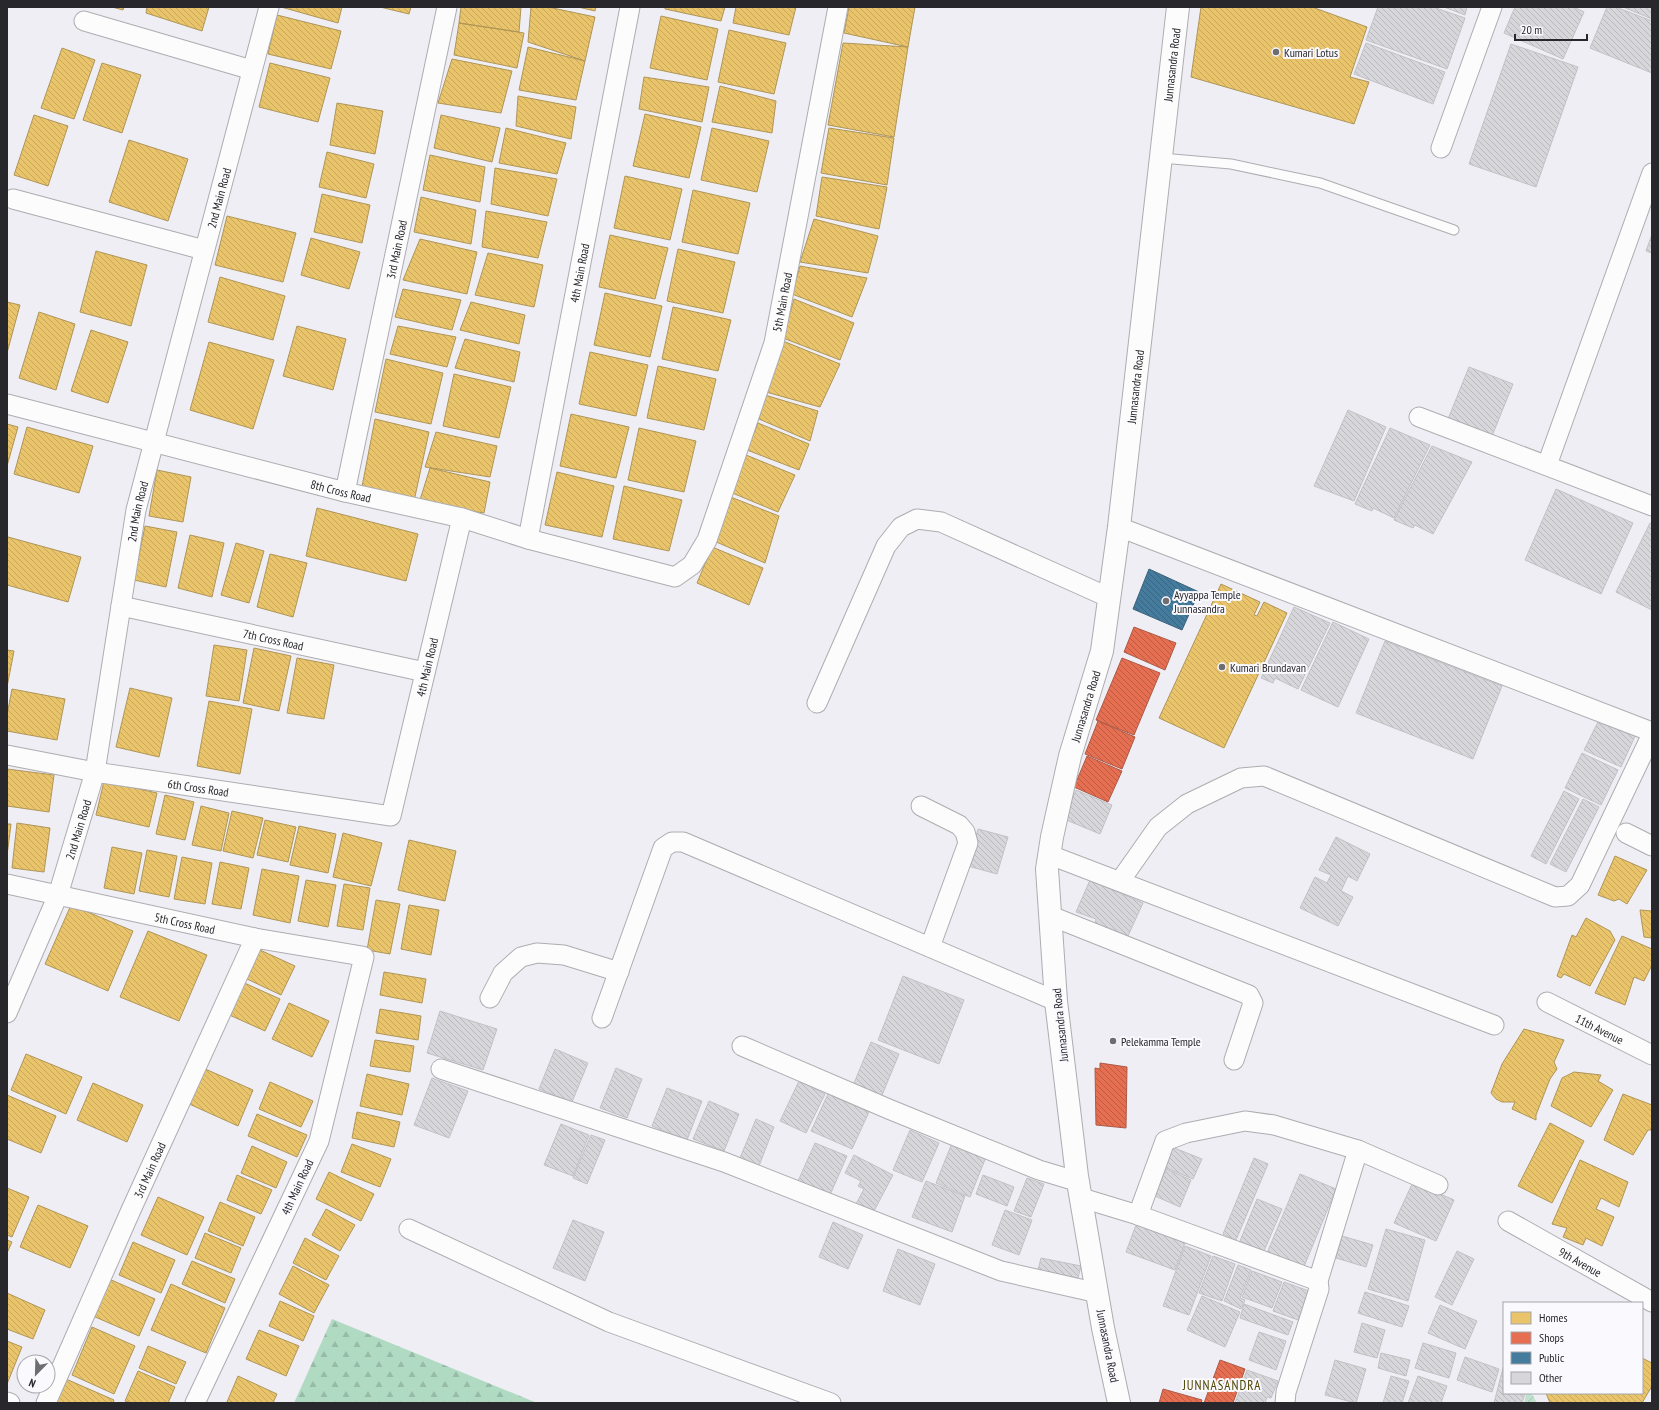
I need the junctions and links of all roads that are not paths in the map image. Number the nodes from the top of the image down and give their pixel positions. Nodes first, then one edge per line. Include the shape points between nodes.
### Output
1 (269, 7) edge
2 (447, 7) edge
3 (630, 7) edge
4 (838, 7) edge
5 (1178, 7) edge
6 (1492, 7) edge
7 (84, 21) dead end
8 (252, 70) junction
9 (1441, 148) dead end
10 (1161, 158) junction
11 (1652, 173) edge
12 (13, 199) dead end
13 (1454, 230) dead end
14 (204, 250) junction
15 (7, 404) edge
16 (1419, 417) dead end
17 (153, 441) junction
18 (1547, 465) junction
19 (345, 492) junction
20 (1652, 506) edge
21 (462, 518) junction
22 (1118, 527) junction
23 (528, 539) junction
24 (675, 577) joint
25 (1110, 598) junction
26 (121, 606) junction
27 (425, 672) junction
28 (817, 703) dead end
29 (1652, 733) edge
30 (7, 755) edge
31 (95, 772) junction
32 (922, 806) dead end
33 (391, 816) joint
34 (1626, 833) dead end
35 (1652, 846) edge
36 (1050, 855) junction
37 (1120, 882) junction
38 (7, 884) edge
39 (58, 895) junction
40 (1051, 916) junction
41 (254, 938) junction
42 (930, 947) junction
43 (364, 958) joint
44 (619, 972) junction
45 (490, 998) dead end
46 (1056, 1001) junction
47 (1547, 1002) dead end
48 (7, 1013) edge
49 (602, 1018) dead end
50 (1494, 1025) dead end
51 (742, 1046) dead end
52 (1652, 1054) edge
53 (1234, 1060) dead end
54 (441, 1069) dead end
55 (1358, 1150) junction
56 (1438, 1185) dead end
57 (1080, 1190) junction
58 (1138, 1215) junction
59 (1508, 1221) dead end
60 (409, 1230) dead end
61 (1318, 1281) junction
62 (1098, 1293) junction
63 (1652, 1302) edge
64 (7, 1402) edge
65 (10, 1403) edge
66 (46, 1403) edge
67 (195, 1403) edge
68 (831, 1403) edge
69 (1120, 1403) edge
70 (1285, 1403) edge

1 - 8 street, 2nd Main Road
2 - 19 street, 3rd Main Road
3 - 23 street, 4th Main Road
4 - 24 street, 5th Main Road via 774,343 708,540 692,565
5 - 10 street, Junnasandra Road
6 - 9 street
7 - 8 street
8 - 14 street, 2nd Main Road
10 - 13 lane via 1231,164 1320,183
10 - 22 street, Junnasandra Road
11 - 18 street
12 - 14 street
14 - 17 street, 2nd Main Road
15 - 17 street, 8th Cross Road
16 - 18 street
17 - 19 street, 8th Cross Road
17 - 26 street, 2nd Main Road via 136,510
18 - 20 street
19 - 21 street, 8th Cross Road
21 - 23 street, 8th Cross Road
21 - 27 street, 4th Main Road
22 - 25 street, Junnasandra Road
22 - 29 street
23 - 24 street, 8th Cross Road
25 - 28 street via 941,522 917,519 901,527 886,546
25 - 36 street, Junnasandra Road via 1102,651 1070,756
26 - 27 street, 7th Cross Road
26 - 31 street, 2nd Main Road
27 - 33 street, 4th Main Road
29 - 37 street via 1580,885 1568,896 1555,897 1264,776 1241,778 1187,804 1158,827
30 - 31 street, 6th Cross Road
31 - 33 street, 6th Cross Road
31 - 39 street, 2nd Main Road
32 - 42 street via 959,825 965,832 968,843
34 - 35 street
36 - 37 street
36 - 40 street, Junnasandra Road via 1048,869
37 - 50 street
38 - 39 street, 5th Cross Road
39 - 41 street, 5th Cross Road
39 - 48 street, 2nd Main Road
40 - 46 street, Junnasandra Road
40 - 53 street via 1249,995 1253,1003
41 - 43 street, 5th Cross Road
41 - 66 street, 3rd Main Road
42 - 44 street via 683,842 672,842 663,848
42 - 46 street
43 - 67 street, 4th Main Road via 319,1141
44 - 45 street via 564,955 537,953 521,957 503,973
44 - 49 street
46 - 57 street, Junnasandra Road
47 - 52 street, 11th Avenue
51 - 57 street
54 - 62 street via 724,1162 1001,1270
55 - 56 street
55 - 58 street via 1274,1126 1245,1121 1186,1133 1166,1141
55 - 61 street
57 - 58 street
57 - 62 street, Junnasandra Road
58 - 61 street
59 - 63 street, 9th Avenue
60 - 68 street via 609,1322
61 - 70 street via 1319,1289 1286,1392
62 - 69 street, Junnasandra Road
64 - 65 street

